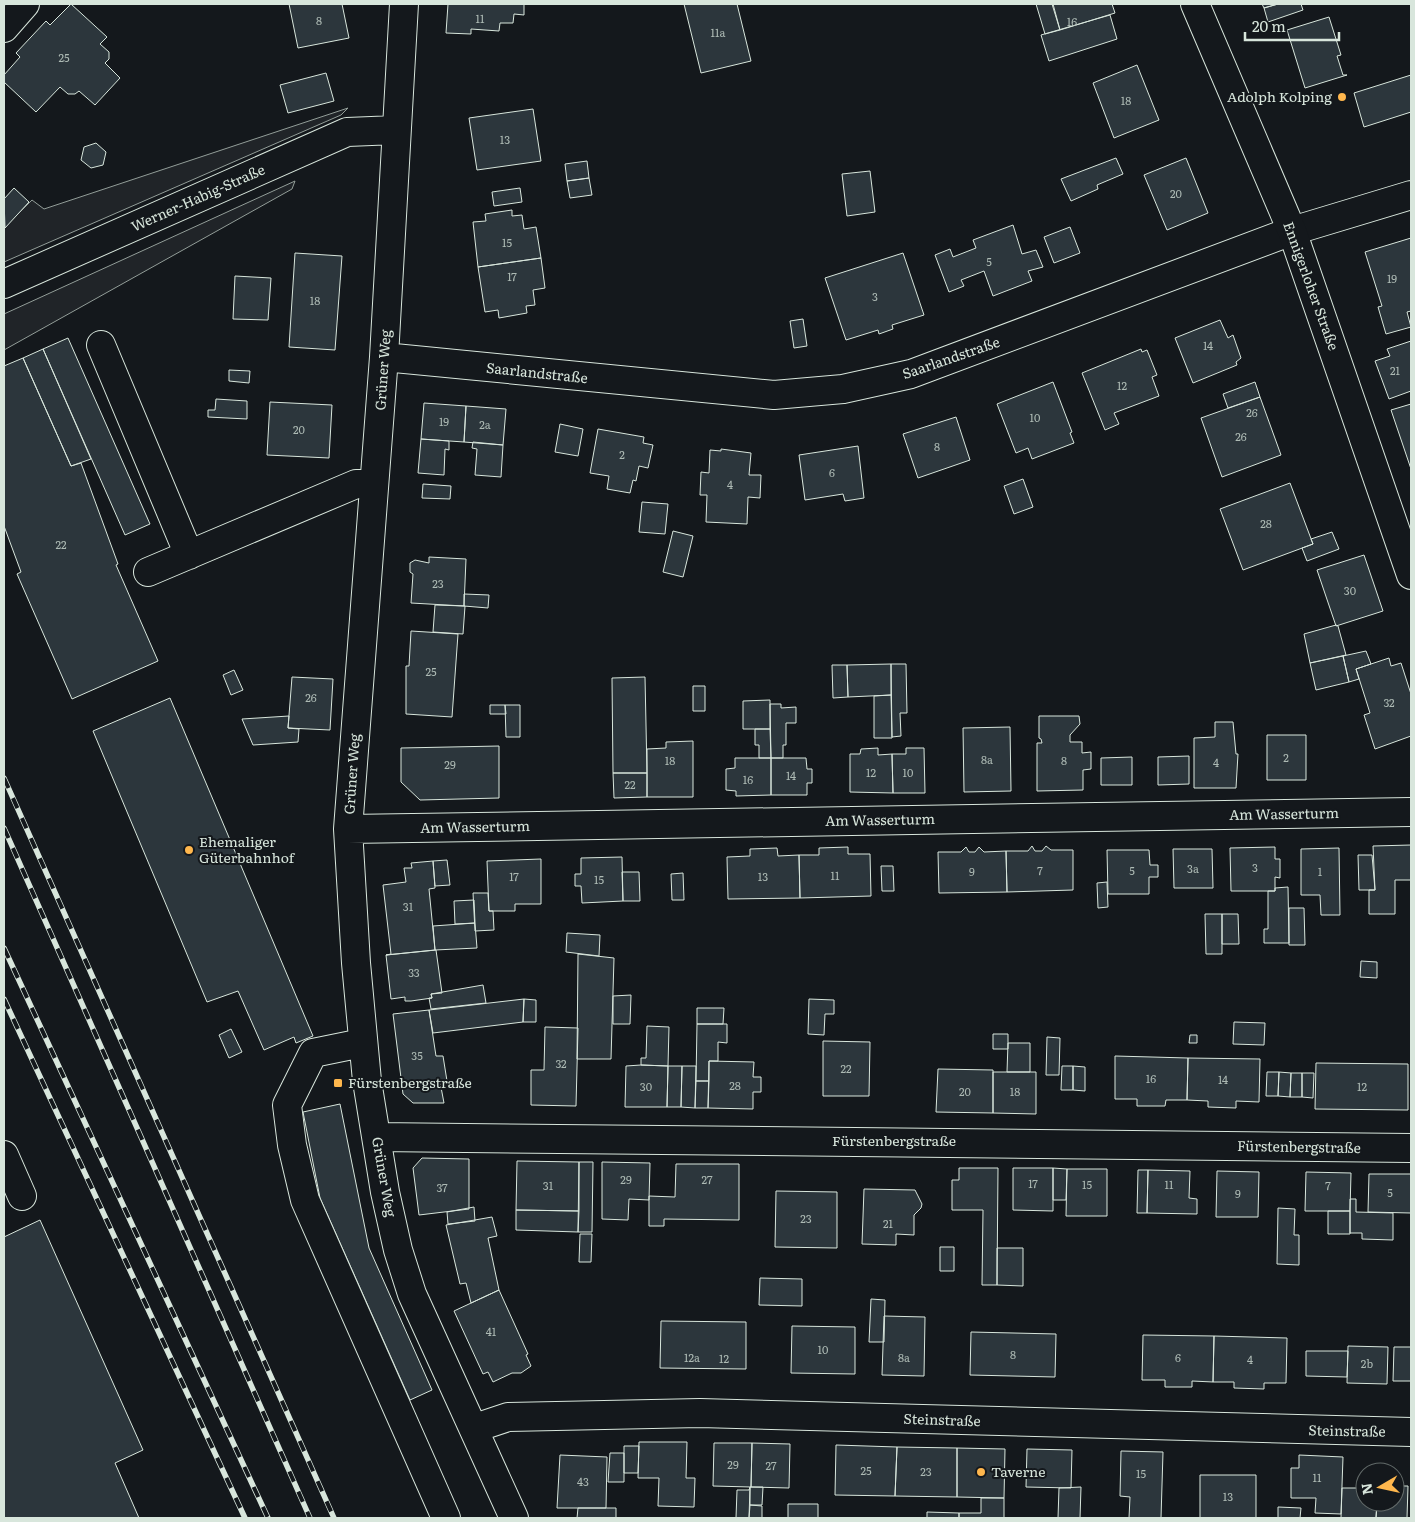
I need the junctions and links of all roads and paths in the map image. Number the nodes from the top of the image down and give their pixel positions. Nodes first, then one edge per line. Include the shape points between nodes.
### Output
1 (25, 4) edge
2 (404, 4) edge
3 (1195, 4) edge
4 (4, 28) edge
5 (396, 130) junction
6 (1411, 195) edge
7 (1292, 231) junction
8 (4, 284) edge
9 (101, 345) dead end
10 (384, 358) junction
11 (374, 484) junction
12 (189, 555) junction
13 (148, 572) dead end
14 (1411, 574) edge
15 (1411, 812) edge
16 (348, 829) junction
17 (362, 1042) junction
18 (377, 1137) junction
19 (1411, 1148) edge
20 (4, 1155) edge
21 (22, 1196) dead end
22 (475, 1428) junction
23 (1411, 1432) edge
24 (446, 1518) edge
25 (514, 1518) edge

1 - 4 street
2 - 5 street, Grüner Weg
3 - 7 street, Ennigerloher Straße
5 - 8 street, Werner-Habig-Straße via 347,132
5 - 10 street, Grüner Weg
6 - 7 street, Saarlandstraße
7 - 10 street, Saarlandstraße via 911,374 843,389 774,395
7 - 14 street, Ennigerloher Straße
9 - 12 street
10 - 11 street, Grüner Weg
11 - 12 street via 356,484
11 - 16 street, Grüner Weg
12 - 13 street
15 - 16 street, Am Wasserturm
16 - 17 street, Grüner Weg
17 - 18 street, Grüner Weg
17 - 24 street via 313,1053 288,1105 292,1145 305,1200
18 - 19 street, Fürstenbergstraße
18 - 22 street, Grüner Weg via 385,1192 412,1294
20 - 21 street
22 - 23 street, Steinstraße via 508,1417 700,1413
22 - 25 street, Grüner Weg

